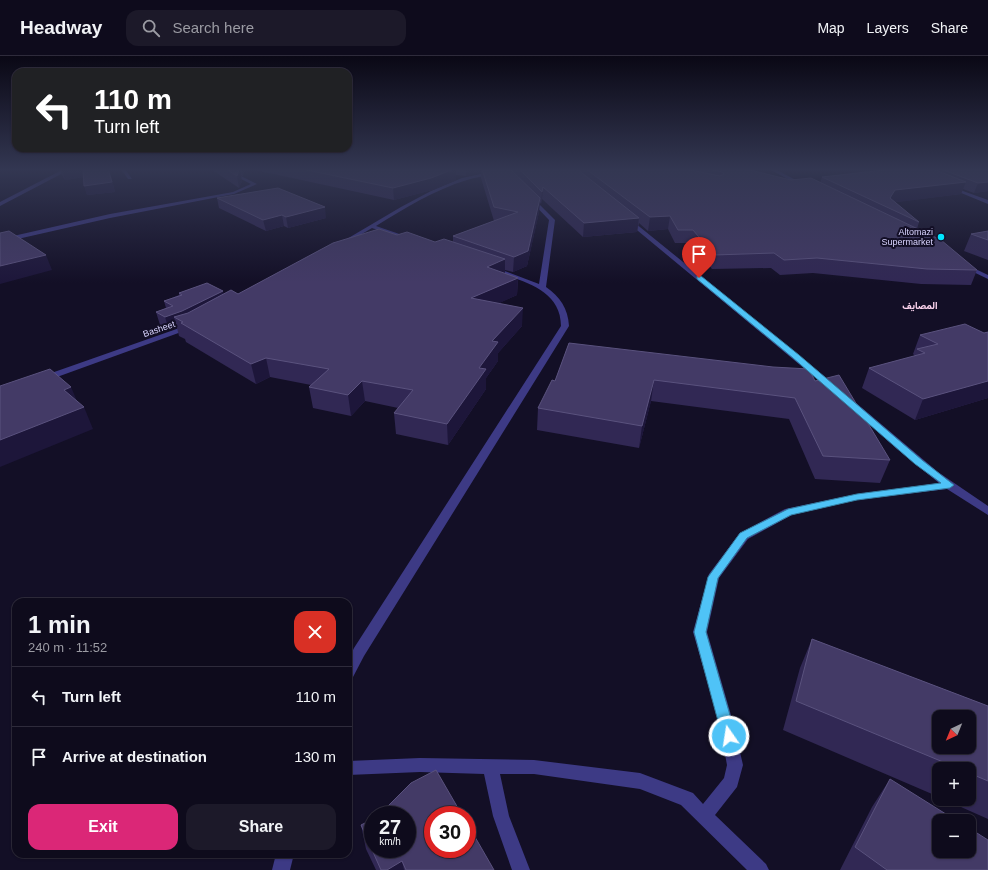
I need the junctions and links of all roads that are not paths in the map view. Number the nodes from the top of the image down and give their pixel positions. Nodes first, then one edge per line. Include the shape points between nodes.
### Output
1 (159, 207) edge
2 (403, 207) edge
3 (539, 207) edge
4 (621, 214) edge
5 (372, 226) junction
6 (0, 241) edge
7 (415, 242) edge
8 (334, 247) edge
9 (960, 263) edge
10 (480, 264) edge
11 (988, 277) edge
12 (542, 289) junction
13 (196, 324) edge
14 (36, 381) edge
15 (950, 485) junction
16 (988, 511) edge
17 (352, 665) edge
18 (491, 767) junction
19 (352, 768) edge
20 (704, 816) junction
21 (284, 858) edge
22 (281, 870) edge
23 (521, 870) edge
24 (760, 870) edge

1 - 6 street
2 - 5 street
3 - 12 street via 552,220
4 - 15 street via 796,356 918,462
5 - 7 street
5 - 8 street
9 - 11 street
10 - 12 street
12 - 17 street via 560,302 565,314 565,326
13 - 14 street, Basheet
15 - 16 street
15 - 20 street via 857,497 788,512 744,536 739,542 713,577 700,632 726,722 735,766 731,782
18 - 19 street via 420,765
18 - 20 street via 534,767 640,781 687,799
18 - 23 street via 501,816
20 - 24 street
21 - 22 street

